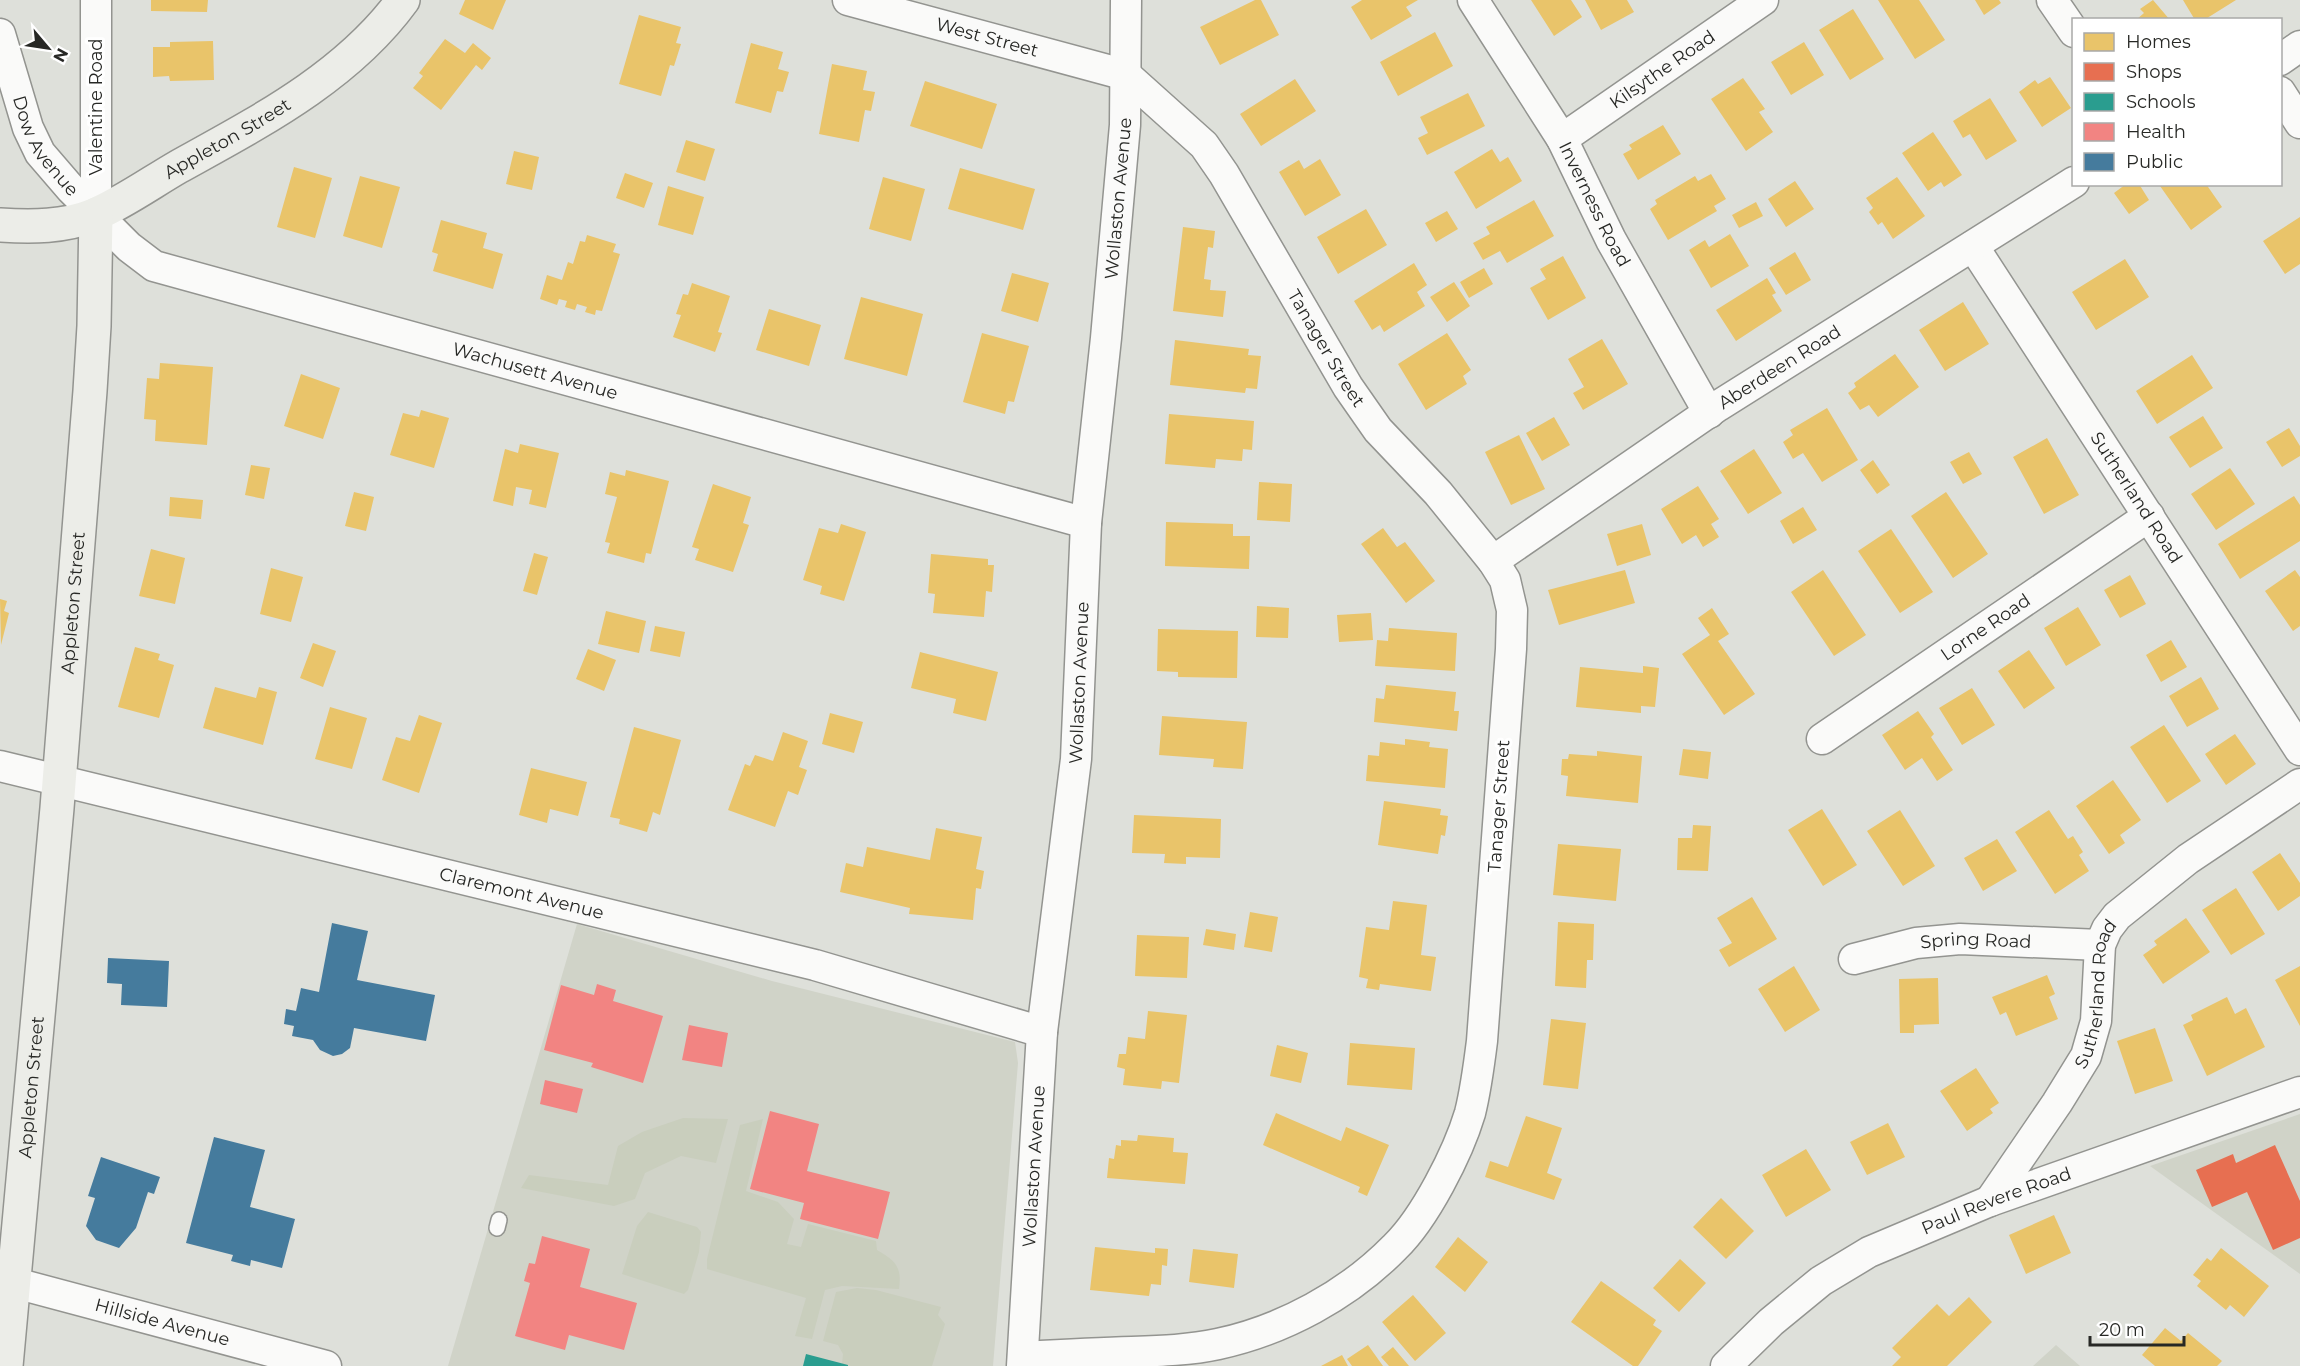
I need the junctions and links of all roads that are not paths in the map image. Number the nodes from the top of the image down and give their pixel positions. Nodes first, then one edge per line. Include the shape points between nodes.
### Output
1 (96, 0) edge
2 (403, 0) edge
3 (848, 0) edge
4 (1126, 0) edge
5 (1473, 0) edge
6 (1763, 0) edge
7 (2052, 0) edge
8 (2072, 30) edge
9 (0, 34) edge
10 (2300, 46) edge
11 (2282, 59) edge
12 (1126, 75) junction
13 (2282, 95) edge
14 (2300, 123) edge
15 (1562, 139) junction
16 (2072, 183) edge
17 (96, 214) junction
18 (0, 225) edge
19 (1973, 246) junction
20 (1709, 413) junction
21 (2149, 516) junction
22 (1086, 523) junction
23 (1493, 561) junction
24 (1822, 739) dead end
25 (2300, 750) edge
26 (0, 766) edge
27 (59, 780) junction
28 (2300, 784) edge
29 (2100, 945) junction
30 (1854, 959) dead end
31 (1042, 1032) junction
32 (2300, 1092) edge
33 (1990, 1201) junction
34 (7, 1281) edge
35 (1023, 1361) edge
36 (6, 1366) edge
37 (326, 1366) edge
38 (1726, 1366) edge

1 - 17 street, Valentine Road
2 - 17 street, Appleton Street via 365,44 323,79 268,116
3 - 12 street, West Street
4 - 12 street, Wollaston Avenue
5 - 15 street, Inverness Road
6 - 15 street, Kilsythe Road
7 - 8 street
9 - 17 street, Dow Avenue via 28,128 40,153
10 - 11 street
12 - 22 street, Wollaston Avenue via 1106,338
12 - 23 street, Tanager Street via 1204,145 1362,409
13 - 14 street
15 - 20 street, Inverness Road via 1611,240
16 - 19 street, Aberdeen Road
17 - 18 street via 50,225
17 - 22 street, Wachusett Avenue via 137,255 163,269
17 - 27 street, Appleton Street via 90,391
19 - 20 street, Aberdeen Road
19 - 21 street, Sutherland Road
20 - 23 street, Aberdeen Road
21 - 24 street, Lorne Road
21 - 25 street, Sutherland Road
22 - 31 street, Wollaston Avenue via 1076,759
23 - 35 street, Tanager Street via 1505,580 1512,610 1482,1041 1469,1114 1436,1189 1397,1246 1338,1293 1296,1317 1219,1344
26 - 27 street, Claremont Avenue
27 - 31 street, Claremont Avenue via 815,965
27 - 34 street, Appleton Street
28 - 29 street, Sutherland Road via 2188,859 2117,915
29 - 30 street, Spring Road via 1960,939 1916,943
29 - 33 street, Sutherland Road via 2096,1021 2086,1056
31 - 35 street, Wollaston Avenue
32 - 33 street, Paul Revere Road
33 - 38 street, Paul Revere Road via 1869,1252 1821,1281
34 - 36 street, Appleton Street
34 - 37 street, Hillside Avenue

